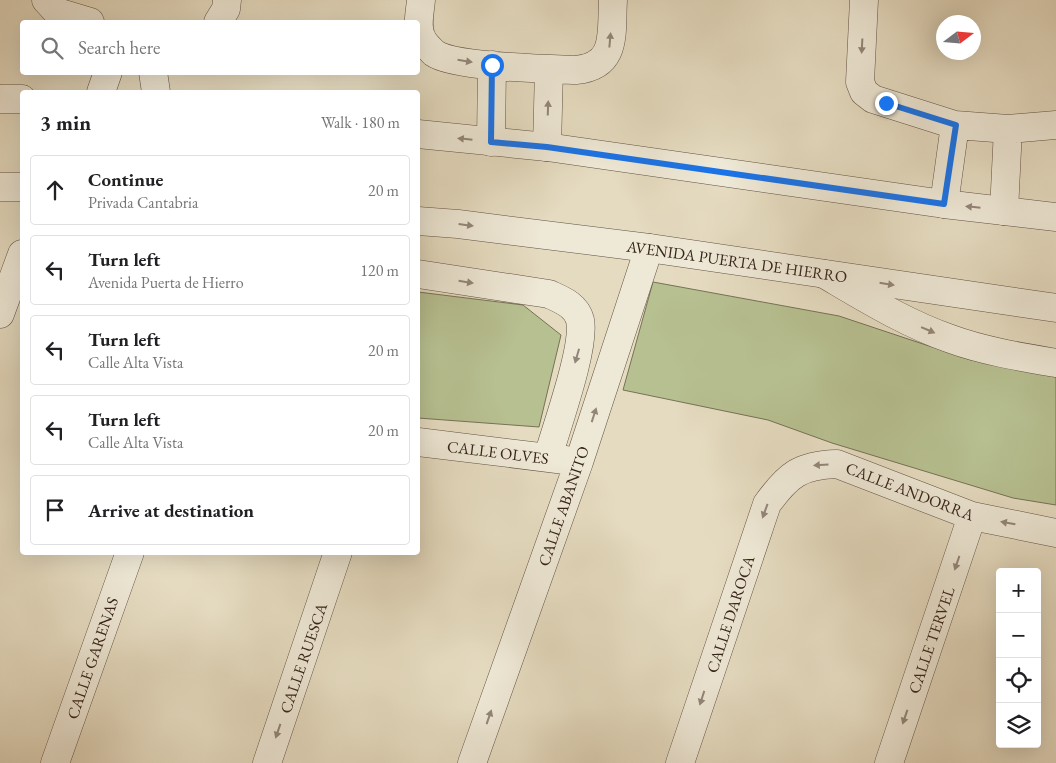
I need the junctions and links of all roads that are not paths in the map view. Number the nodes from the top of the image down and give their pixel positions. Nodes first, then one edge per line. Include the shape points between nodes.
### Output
1 (46, 0) edge
2 (227, 0) edge
3 (420, 0) edge
4 (613, 0) edge
5 (864, 0) edge
6 (83, 20) edge
7 (219, 20) edge
8 (419, 20) edge
9 (420, 33) edge
10 (492, 65) junction
11 (549, 69) junction
12 (107, 75) edge
13 (153, 75) edge
14 (102, 90) edge
15 (156, 90) edge
16 (0, 98) edge
17 (20, 99) edge
18 (956, 125) junction
19 (1056, 126) edge
20 (1008, 129) junction
21 (420, 134) edge
22 (491, 142) junction
23 (547, 147) junction
24 (0, 187) edge
25 (20, 187) edge
26 (944, 204) junction
27 (1004, 211) junction
28 (1056, 217) edge
29 (420, 221) edge
30 (649, 248) junction
31 (20, 259) edge
32 (420, 274) edge
33 (824, 274) junction
34 (1056, 308) edge
35 (0, 314) edge
36 (1056, 363) edge
37 (420, 442) edge
38 (548, 458) junction
39 (579, 462) junction
40 (794, 473) joint
41 (972, 516) junction
42 (1056, 533) edge
43 (129, 555) edge
44 (337, 555) edge
45 (55, 763) edge
46 (267, 763) edge
47 (472, 763) edge
48 (680, 763) edge
49 (889, 763) edge

1 - 6 street via 57,12
2 - 7 street
3 -> 8 street
11 -> 4 street via 582,70 599,64 610,45
5 -> 18 street via 860,82 864,92 873,99
9 -> 10 street via 435,53 446,58
10 - 11 street
10 - 22 street
23 -> 11 street
12 - 14 street
13 - 15 street
16 - 17 street
18 - 20 street
18 - 26 street
19 - 20 street
20 - 27 street
22 -> 21 street
22 - 23 street
23 - 26 street
24 - 25 street
27 -> 26 street
27 - 28 street
29 -> 30 street, AVENIDA PUERTA DE HIERRO
30 - 33 street, AVENIDA PUERTA DE HIERRO
39 -> 30 street, CALLE ABANITO
31 - 35 street
32 -> 38 street, CALLE ABANITO via 549,294 566,301 576,311 580,321 579,348
33 -> 34 street, AVENIDA PUERTA DE HIERRO
33 -> 36 street via 881,308 951,339 992,351
37 - 38 street, CALLE OLVES
38 - 39 street, CALLE OLVES
47 -> 39 street, CALLE ABANITO
41 -> 40 street, CALLE ANDORRA via 837,464 816,464
40 -> 48 street, CALLE DAROCA via 766,504
42 -> 41 street, CALLE ANDORRA
41 -> 49 street, CALLE TERVEL
43 - 45 street, CALLE GARENAS
44 -> 46 street, CALLE RUESCA

